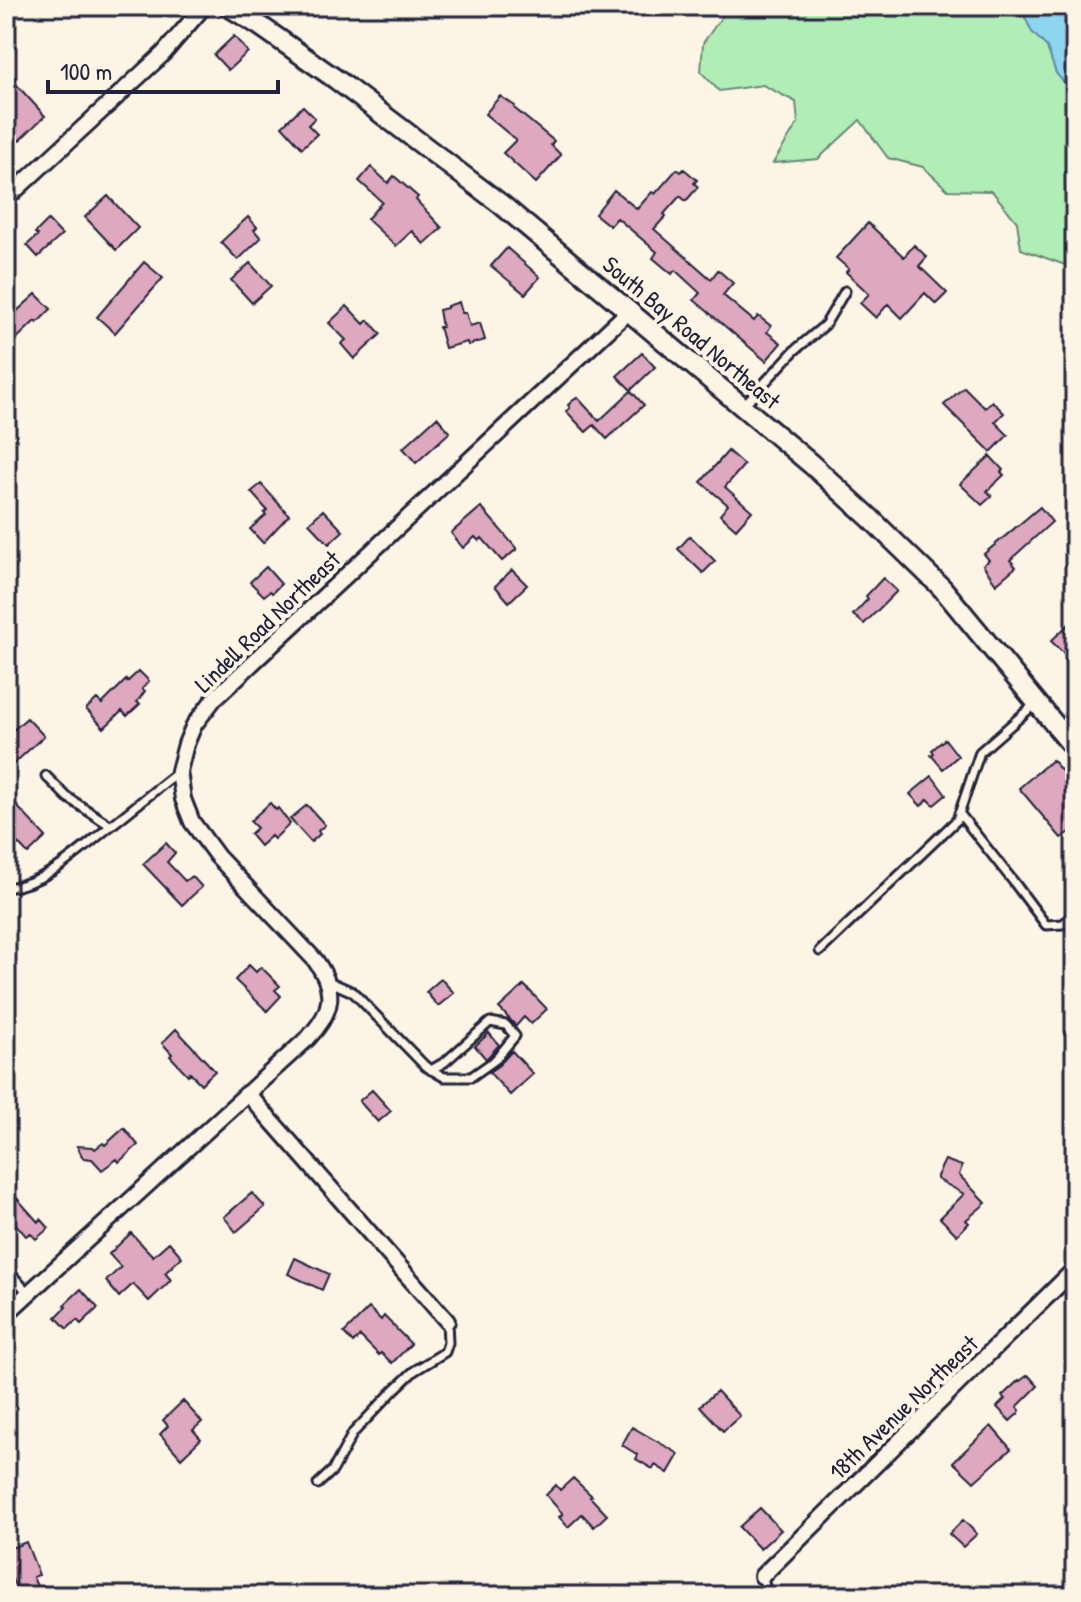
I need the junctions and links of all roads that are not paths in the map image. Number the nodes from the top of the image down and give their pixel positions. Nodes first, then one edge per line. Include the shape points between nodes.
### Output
1 (204, 6) edge
2 (228, 6) edge
3 (6, 199) edge
4 (845, 291) dead end
5 (630, 310) junction
6 (743, 406) junction
7 (1037, 703) junction
8 (1075, 749) edge
9 (179, 771) junction
10 (46, 776) dead end
11 (959, 813) junction
12 (111, 826) junction
13 (6, 888) edge
14 (1075, 913) edge
15 (820, 951) dead end
16 (328, 981) junction
17 (431, 1070) junction
18 (247, 1093) junction
19 (6, 1268) edge
20 (1075, 1269) edge
21 (28, 1293) junction
22 (6, 1314) edge
23 (447, 1321) joint
24 (318, 1484) dead end
25 (762, 1576) joint
26 (768, 1596) edge

1 - 3 street via 163,54
2 - 5 street, South Bay Road Northeast via 458,171
4 - 6 lane via 825,325
5 - 6 street, South Bay Road Northeast
5 - 9 street, Lindell Road Northeast via 214,699 194,725
6 - 7 street, South Bay Road Northeast via 942,588
7 - 8 street, South Bay Road Northeast
7 - 11 lane via 980,752
9 - 12 lane
9 - 16 street, Lindell Road Northeast via 183,799 199,834 315,960
10 - 12 lane
11 - 14 lane via 1046,925 1063,924
11 - 15 lane
12 - 13 lane via 49,873
16 - 17 lane via 353,992
16 - 18 street via 329,1001 320,1025
17 - 17 lane via 444,1077 471,1077 515,1036 506,1025 490,1022
18 - 21 street
18 - 23 street
19 - 21 lane
20 - 25 street, 18th Avenue Northeast
21 - 22 street
23 - 24 lane via 445,1352 395,1389 353,1433 333,1470
25 - 26 lane

